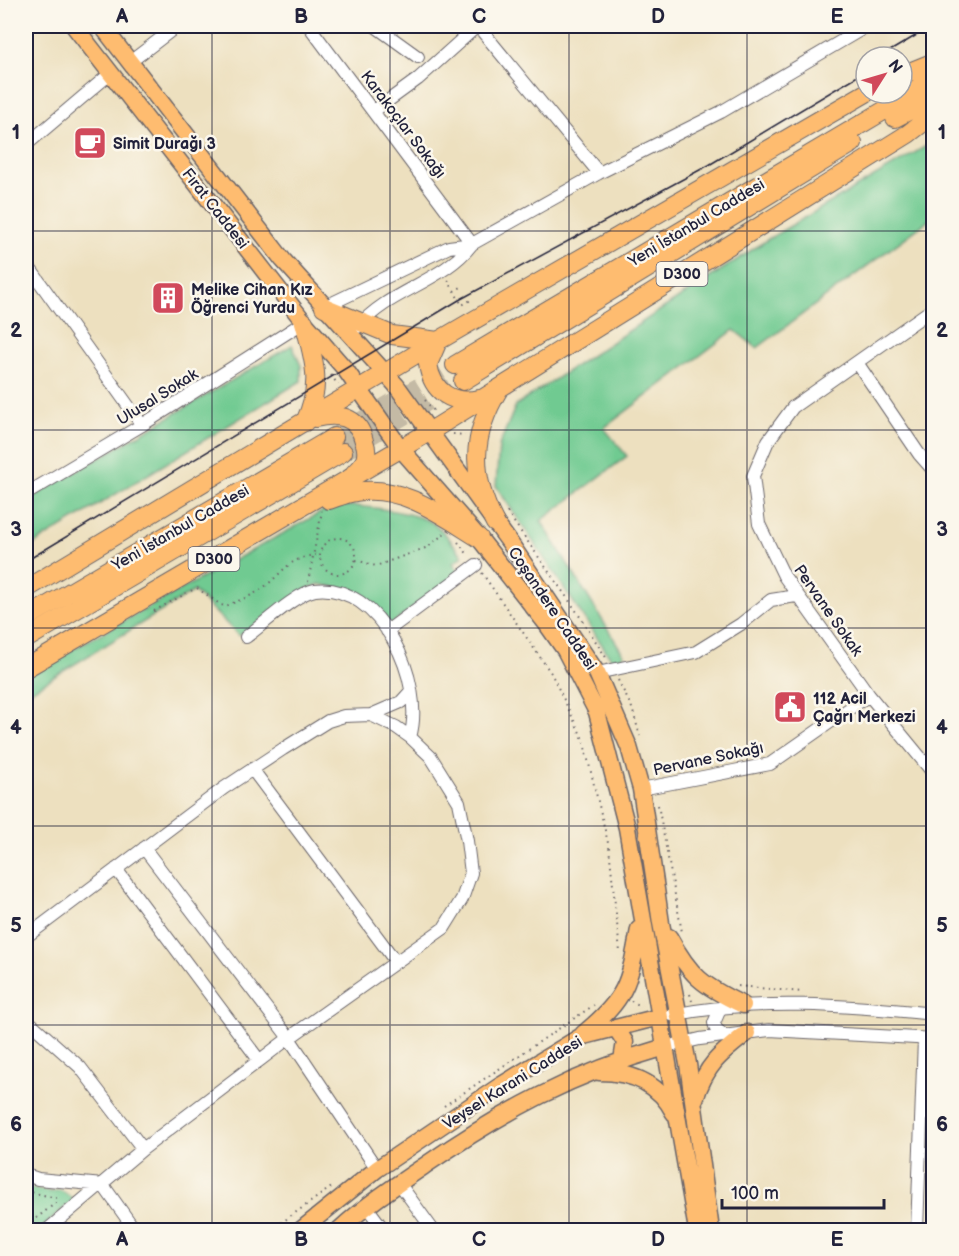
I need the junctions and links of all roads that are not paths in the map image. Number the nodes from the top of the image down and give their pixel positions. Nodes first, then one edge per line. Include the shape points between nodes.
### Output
1 (74, 26) edge
2 (102, 26) edge
3 (177, 26) edge
4 (375, 26) edge
5 (477, 26) edge
6 (867, 26) edge
7 (313, 27) edge
8 (417, 57) dead end
9 (130, 62) junction
10 (933, 62) edge
11 (914, 70) edge
12 (111, 73) junction
13 (933, 75) edge
14 (933, 98) edge
15 (854, 100) edge
16 (374, 111) junction
17 (933, 114) edge
18 (26, 145) edge
19 (599, 173) junction
20 (472, 244) junction
21 (26, 263) edge
22 (324, 307) junction
23 (933, 309) edge
24 (304, 322) junction
25 (356, 329) junction
26 (438, 341) junction
27 (858, 364) junction
28 (386, 373) junction
29 (500, 388) junction
30 (359, 389) junction
31 (484, 397) junction
32 (307, 420) junction
33 (142, 425) junction
34 (433, 437) junction
35 (401, 448) junction
36 (933, 471) edge
37 (350, 479) junction
38 (26, 495) edge
39 (301, 508) junction
40 (495, 524) junction
41 (479, 538) junction
42 (476, 565) road end
43 (26, 589) edge
44 (796, 596) junction
45 (26, 618) edge
46 (387, 631) junction
47 (246, 637) dead end
48 (26, 639) edge
49 (26, 668) edge
50 (597, 673) junction
51 (411, 691) junction
52 (869, 695) junction
53 (371, 715) junction
54 (410, 737) junction
55 (252, 769) junction
56 (933, 774) edge
57 (641, 789) junction
58 (144, 848) junction
59 (116, 869) junction
60 (640, 919) junction
61 (661, 923) junction
62 (26, 937) edge
63 (396, 962) junction
64 (743, 1005) junction
65 (721, 1008) junction
66 (678, 1014) junction
67 (933, 1014) edge
68 (659, 1017) junction
69 (26, 1020) edge
70 (616, 1028) junction
71 (747, 1033) junction
72 (580, 1036) junction
73 (725, 1036) junction
74 (288, 1038) junction
75 (929, 1039) edge
76 (684, 1042) junction
77 (665, 1047) junction
78 (259, 1060) junction
79 (622, 1060) junction
80 (589, 1072) junction
81 (694, 1102) junction
82 (679, 1124) junction
83 (143, 1149) junction
84 (377, 1169) junction
85 (26, 1175) edge
86 (399, 1183) junction
87 (103, 1185) junction
88 (366, 1206) junction
89 (46, 1230) edge
90 (135, 1230) edge
91 (301, 1230) edge
92 (339, 1230) edge
93 (384, 1230) edge
94 (433, 1230) edge
95 (697, 1230) edge
96 (711, 1230) edge
97 (917, 1230) edge

1 - 12 main road, Fırat Caddesi
2 - 9 main road, Fırat Caddesi
3 - 9 street
4 - 8 street
5 - 16 street via 418,80
5 - 19 street
6 - 19 street via 721,112
7 - 16 street, Karakoçlar Sokağı
9 - 22 main road, Fırat Caddesi via 263,235
10 - 11 highway
12 - 18 street
12 - 24 main road, Fırat Caddesi
13 - 14 highway, Yeni İstanbul Caddesi / D300 via 907,97 459,373
15 - 26 highway
16 - 20 street, Karakoçlar Sokağı
17 - 29 highway, D300 via 898,140
19 - 20 street
20 - 22 street via 449,247
20 - 25 street via 464,254 390,301
21 - 33 street
22 - 25 highway
23 - 27 street, Pervane Sokak
24 - 30 main road, Fırat Caddesi
24 - 32 highway via 316,380
24 - 33 street, Ulusal Sokak
25 - 26 highway
25 - 28 main road
26 - 28 highway
26 - 31 highway via 428,364 444,397 459,401
27 - 36 street
27 - 44 street, Pervane Sokak via 793,407 768,441 753,476 759,524
28 - 30 highway
28 - 34 main road, Coşandere Caddesi
29 - 31 highway, D300
29 - 40 highway via 488,411 476,459 478,483
30 - 32 highway
30 - 35 main road, Fırat Caddesi
31 - 34 highway, D300
32 - 37 highway via 342,416 358,428 366,459
32 - 43 highway
33 - 38 street, Ulusal Sokak
34 - 35 highway, D300
34 - 40 main road, Coşandere Caddesi
35 - 37 highway, D300
35 - 41 main road, Coşandere Caddesi
37 - 39 highway, D300
39 - 41 highway via 357,491 391,494 425,504
39 - 49 highway, D300
40 - 50 main road, Coşandere Caddesi
41 - 60 main road, Coşandere Caddesi via 566,650 597,712 627,828
42 - 46 street
44 - 50 street via 771,600 696,652
44 - 52 street, Pervane Sokak
45 - 48 highway, Yeni İstanbul Caddesi / D300 via 339,444
46 - 47 street via 363,603 351,596 313,590
46 - 51 street via 399,650
50 - 57 main road, Coşandere Caddesi via 629,747
51 - 53 street via 401,702
51 - 54 street via 414,722
52 - 56 street, Pervane Sokak
52 - 57 street, Pervane Sokağı via 770,764
53 - 54 street
53 - 55 street via 328,721
54 - 63 street via 431,758 459,802 471,873 462,899 444,928
55 - 58 street
55 - 63 street
57 - 61 main road, Coşandere Caddesi
58 - 59 street
58 - 74 street
59 - 62 street
59 - 78 street
60 - 68 main road, Coşandere Caddesi
60 - 72 main road via 632,968 622,995
61 - 64 main road via 700,982
61 - 66 main road, Coşandere Caddesi
63 - 74 street
64 - 65 street, Veysel Karani Caddesi
64 - 67 street, Veysel Karani Caddesi via 842,1005
65 - 66 street, Veysel Karani Caddesi
65 - 73 street via 714,1023
66 - 68 street, Veysel Karani Caddesi
66 - 76 main road, Coşandere Caddesi
68 - 70 main road, Veysel Karani Caddesi
68 - 77 main road, Coşandere Caddesi
69 - 83 street via 80,1067
70 - 72 main road, Veysel Karani Caddesi
70 - 79 main road via 625,1042
71 - 73 street
71 - 75 street via 818,1031
71 - 81 main road via 712,1062
72 - 84 main road, Veysel Karani Caddesi
73 - 76 street
74 - 78 street
74 - 84 street
75 - 97 street
76 - 77 street
76 - 81 main road, Coşandere Caddesi
77 - 79 main road, Veysel Karani Caddesi
77 - 82 main road, Coşandere Caddesi
78 - 83 street
79 - 80 main road, Veysel Karani Caddesi
80 - 82 main road via 627,1074 641,1079 656,1089
80 - 86 main road, Veysel Karani Caddesi via 501,1114
81 - 96 main road, Coşandere Caddesi
82 - 95 main road, Coşandere Caddesi
83 - 87 street
84 - 91 main road, Veysel Karani Caddesi
85 - 87 street
86 - 88 main road, Veysel Karani Caddesi
86 - 94 street
87 - 89 street
87 - 90 street
88 - 92 main road, Veysel Karani Caddesi
88 - 93 street

